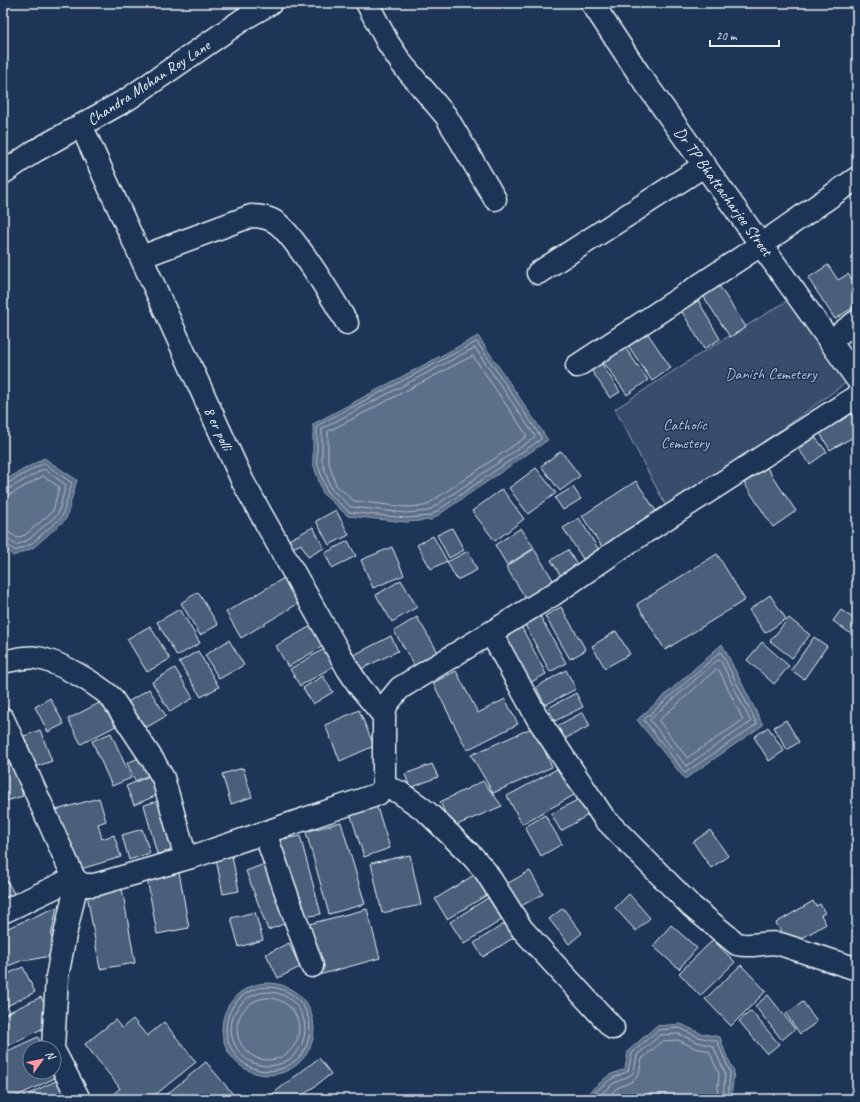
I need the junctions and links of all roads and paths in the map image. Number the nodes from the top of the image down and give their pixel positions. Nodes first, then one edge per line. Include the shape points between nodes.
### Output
1 (271, 3) edge
2 (367, 3) edge
3 (592, 3) edge
4 (81, 125) junction
5 (705, 165) junction
6 (3, 173) edge
7 (857, 178) edge
8 (495, 199) dead end
9 (762, 244) junction
10 (141, 257) junction
11 (538, 272) dead end
12 (857, 321) edge
13 (347, 323) dead end
14 (830, 342) junction
15 (577, 366) dead end
16 (857, 379) edge
17 (857, 396) edge
18 (491, 632) junction
19 (3, 662) edge
20 (384, 716) junction
21 (3, 719) edge
22 (384, 787) junction
23 (265, 833) junction
24 (186, 858) junction
25 (75, 880) junction
26 (3, 912) edge
27 (312, 966) dead end
28 (857, 969) edge
29 (613, 1028) dead end
30 (53, 1040) edge
31 (62, 1067) edge
32 (78, 1099) edge

1 - 4 street, Chandra Mohan Roy Lane via 245,18 128,99
2 - 8 street via 402,64 446,116
3 - 5 street, Dr TP Bhattacharjee Street
4 - 6 street, Chandra Mohan Roy Lane
4 - 10 street, 8 er polli
5 - 9 street, Dr TP Bhattacharjee Street
5 - 11 street
7 - 9 street
9 - 14 street, Dr TP Bhattacharjee Street
9 - 15 street
10 - 13 street via 251,216 266,218 276,222 289,234 317,272
10 - 20 street, 8 er polli via 244,482 348,669
12 - 14 street
14 - 16 street, Dr TP Bhattacharjee Street
17 - 18 street via 625,545 566,587
18 - 20 street via 400,688 386,705
18 - 28 street via 538,719 604,818 690,906 737,944 744,946 772,942
19 - 24 street via 26,658 45,660 87,680 111,698 162,778
20 - 22 street
21 - 25 street
22 - 23 street via 373,796
22 - 29 street via 399,792 419,806 473,857 486,872 522,929
23 - 24 street
23 - 27 street
24 - 25 street via 98,884 87,886
25 - 26 street
25 - 30 street via 57,977
31 - 32 street

